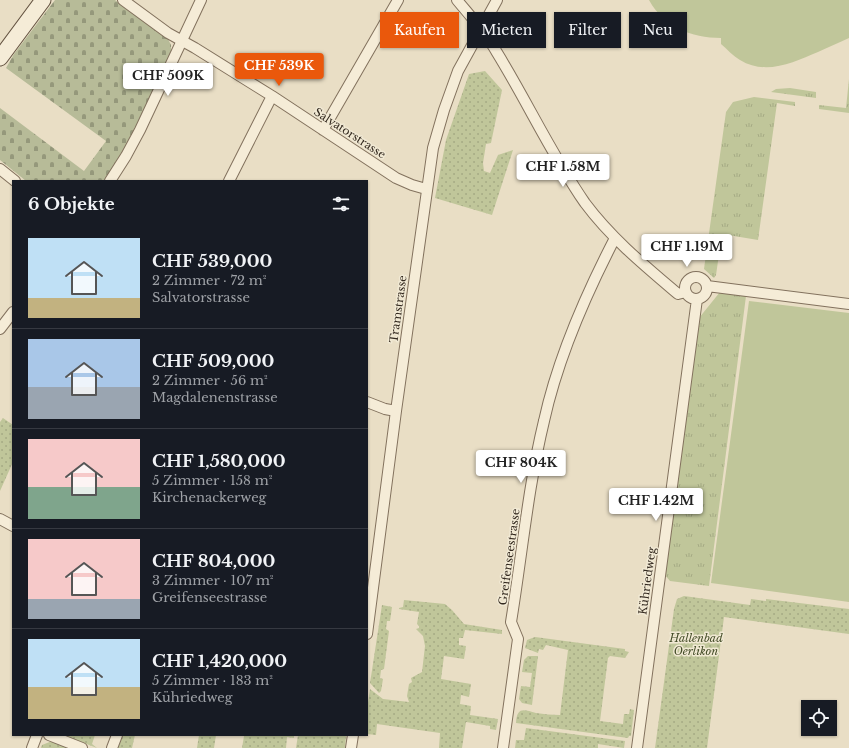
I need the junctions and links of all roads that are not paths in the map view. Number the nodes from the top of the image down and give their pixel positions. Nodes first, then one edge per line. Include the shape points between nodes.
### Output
1 (43, 0) edge
2 (123, 0) edge
3 (201, 0) edge
4 (398, 0) edge
5 (457, 0) edge
6 (497, 0) edge
7 (467, 12) edge
8 (490, 12) edge
9 (183, 42) junction
10 (471, 48) edge
11 (495, 48) edge
12 (0, 58) edge
13 (272, 96) junction
14 (323, 130) junction
15 (0, 170) edge
16 (14, 180) edge
17 (111, 180) edge
18 (230, 180) edge
19 (426, 189) junction
20 (615, 238) junction
21 (707, 286) junction
22 (686, 292) junction
23 (697, 299) junction
24 (849, 304) edge
25 (12, 313) edge
26 (0, 329) edge
27 (368, 402) edge
28 (396, 411) junction
29 (368, 626) edge
30 (37, 736) edge
31 (52, 736) edge
32 (117, 736) edge
33 (353, 736) edge
34 (32, 748) edge
35 (82, 748) edge
36 (112, 748) edge
37 (351, 748) edge
38 (503, 748) edge
39 (637, 748) edge

1 - 12 street
2 - 9 street, Salvatorstrasse
3 - 9 street
4 - 14 street
5 - 7 street
6 - 8 street, Tramstrasse
9 - 13 street, Salvatorstrasse
9 - 17 street via 140,130
10 - 19 street, Tramstrasse via 458,71 444,110 433,148
11 - 20 street via 557,158 586,203
13 - 14 street, Salvatorstrasse
13 - 18 street
14 - 19 street, Salvatorstrasse via 396,178
15 - 16 street
19 - 28 street, Tramstrasse
20 - 22 street via 678,294
20 - 38 street, Greifenseestrasse via 594,279 569,340 544,420 532,479 512,622 518,639
21 - 22 street via 701,277 694,277 686,283
21 - 23 street via 704,296
21 - 24 street
22 - 23 street via 690,297
23 - 39 street, Kühriedweg
25 - 26 street
27 - 28 street
28 - 29 street, Tramstrasse
30 - 34 street
31 - 35 street
32 - 36 street
33 - 37 street

